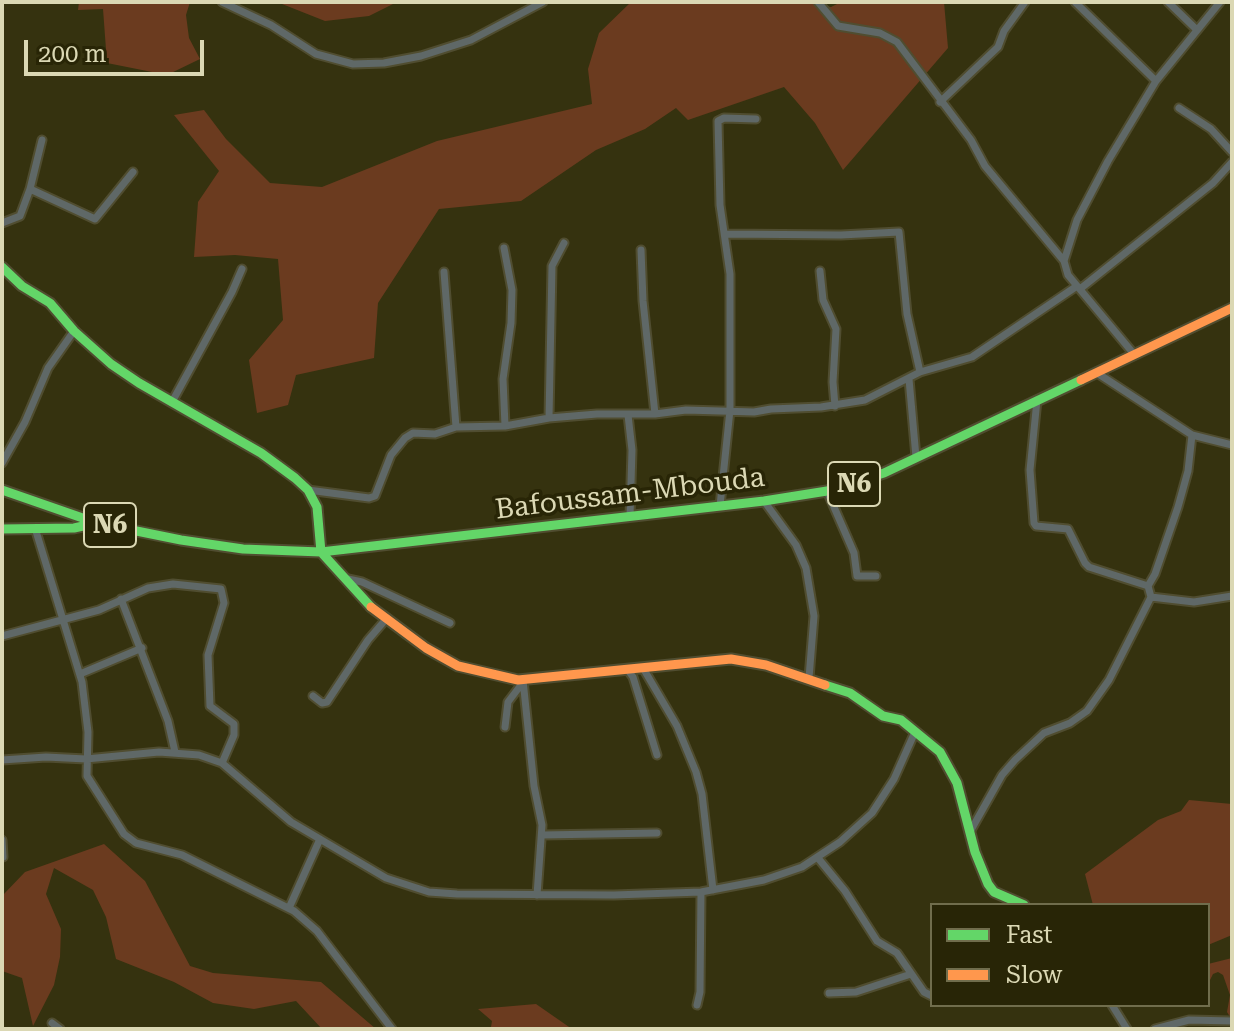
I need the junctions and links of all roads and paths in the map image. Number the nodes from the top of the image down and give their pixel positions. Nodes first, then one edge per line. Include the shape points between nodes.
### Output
1 (222, 2) edge
2 (543, 2) edge
3 (818, 2) edge
4 (1025, 2) edge
5 (1075, 2) edge
6 (1168, 2) edge
7 (1220, 2) edge
8 (1197, 30) junction
9 (1156, 81) junction
10 (940, 102) junction
11 (1179, 108) dead end
12 (756, 119) dead end
13 (42, 140) dead end
14 (1232, 152) edge
15 (1232, 162) edge
16 (133, 172) dead end
17 (30, 189) junction
18 (2, 223) edge
19 (725, 234) junction
20 (564, 243) dead end
21 (504, 248) dead end
22 (641, 250) dead end
23 (1064, 261) junction
24 (2, 267) edge
25 (242, 269) dead end
26 (820, 271) dead end
27 (444, 272) dead end
28 (1078, 287) junction
29 (1232, 308) edge
30 (74, 331) junction
31 (1133, 353) junction
32 (920, 372) junction
33 (1095, 372) junction
34 (909, 379) junction
35 (1037, 400) junction
36 (172, 402) junction
37 (835, 406) junction
38 (730, 410) junction
39 (655, 414) junction
40 (628, 415) junction
41 (549, 418) junction
42 (505, 426) junction
43 (456, 427) junction
44 (1192, 435) junction
45 (1232, 445) edge
46 (917, 460) junction
47 (2, 463) edge
48 (2, 490) edge
49 (308, 490) junction
50 (827, 491) junction
51 (764, 501) junction
52 (720, 506) junction
53 (630, 516) junction
54 (97, 523) junction
55 (35, 528) junction
56 (2, 529) edge
57 (321, 552) junction
58 (876, 576) dead end
59 (348, 579) junction
60 (1148, 586) junction
61 (1232, 596) edge
62 (1151, 597) junction
63 (121, 599) junction
64 (387, 618) junction
65 (64, 620) junction
66 (450, 623) dead end
67 (2, 636) edge
68 (142, 648) junction
69 (643, 668) junction
70 (627, 669) junction
71 (80, 674) junction
72 (809, 678) junction
73 (523, 680) junction
74 (313, 696) dead end
75 (505, 727) dead end
76 (915, 732) junction
77 (175, 752) junction
78 (657, 755) dead end
79 (86, 759) junction
80 (2, 760) edge
81 (222, 763) junction
82 (971, 830) junction
83 (657, 833) dead end
84 (542, 835) junction
85 (320, 839) junction
86 (2, 840) edge
87 (3, 857) edge
88 (818, 858) junction
89 (713, 890) junction
90 (701, 892) junction
91 (537, 895) junction
92 (1019, 903) edge
93 (289, 908) junction
94 (911, 974) junction
95 (829, 993) dead end
96 (930, 995) edge
97 (697, 1005) dead end
98 (1113, 1007) edge
99 (1232, 1021) edge
100 (52, 1023) dead end
101 (60, 1029) edge
102 (392, 1029) edge
103 (1127, 1029) edge
104 (1155, 1029) edge

1 - 2 street via 316,54 353,64 421,56 471,40
3 - 10 street via 838,26 880,33 897,42
4 - 10 street via 998,47
5 - 9 street
6 - 8 street
7 - 8 street
8 - 9 street
9 - 23 street via 1077,220
10 - 23 street
11 - 14 street via 1211,129
12 - 19 street via 718,121
13 - 17 street
15 - 28 street via 1213,183
16 - 17 street via 95,219
17 - 18 street via 20,216
19 - 32 street via 899,232 907,314
19 - 38 street
20 - 41 street via 552,266
21 - 42 street via 512,290 503,379
22 - 39 street
23 - 28 street
24 - 30 main road via 50,303
25 - 36 street
26 - 37 street via 823,300 836,329
27 - 43 street
28 - 31 street
28 - 32 street via 979,353
29 - 31 main road, Bafoussam-Mbouda / N6
30 - 36 main road via 111,364
30 - 47 street via 48,368
31 - 33 main road, Bafoussam-Mbouda / N6
32 - 34 street
33 - 35 main road, Bafoussam-Mbouda / N6
33 - 44 street
34 - 37 street via 865,400
34 - 46 street
35 - 46 main road, Bafoussam-Mbouda / N6
35 - 60 street via 1030,470 1034,523 1068,529 1089,567
36 - 49 main road via 261,453
37 - 38 street
38 - 39 street
38 - 52 street
39 - 40 street
40 - 41 street
40 - 53 street
41 - 42 street
42 - 43 street
43 - 49 street via 405,438 391,455 375,496
44 - 45 street
44 - 60 street via 1178,507
46 - 50 main road, Bafoussam-Mbouda / N6
48 - 54 main road, Bafoussam-Mbouda / N6
49 - 57 main road via 319,514
50 - 51 main road, Bafoussam-Mbouda / N6
50 - 58 street via 854,553 857,576
51 - 52 main road, Bafoussam-Mbouda / N6
51 - 72 street via 806,568 814,616
52 - 53 main road, Bafoussam-Mbouda / N6
53 - 57 main road, Bafoussam-Mbouda / N6
54 - 55 main road
54 - 57 main road, Bafoussam-Mbouda / N6 via 212,545
55 - 56 main road
55 - 65 street
57 - 59 main road
59 - 64 main road via 363,600
59 - 66 street
60 - 62 street
61 - 62 street via 1194,602
62 - 82 street via 1098,699 1070,723 1044,733 1015,760
63 - 65 street
63 - 68 street
63 - 81 street via 165,584 223,592 208,655 210,706 234,724
64 - 73 main road via 458,666
64 - 74 street via 327,702
65 - 67 street
65 - 71 street
68 - 71 street
68 - 77 street
69 - 70 main road
69 - 72 main road via 731,659
69 - 89 street via 696,772
70 - 73 main road
70 - 78 street
71 - 79 street via 87,713
72 - 76 main road via 850,693
73 - 75 street via 508,702
73 - 84 street
76 - 82 main road via 947,763
76 - 88 street via 872,813
77 - 79 street
77 - 81 street
79 - 80 street
79 - 93 street via 90,784 130,840 182,855
81 - 85 street via 272,808
82 - 92 main road via 988,884
83 - 84 street
84 - 91 street
85 - 91 street via 386,878 429,892
85 - 93 street
86 - 87 street
88 - 89 street via 774,877
88 - 94 street via 877,941 897,953
89 - 90 street
90 - 91 street
90 - 97 street
93 - 102 street via 317,931
94 - 95 street via 856,992
94 - 96 street
98 - 103 street
99 - 104 street via 1189,1020
100 - 101 street

